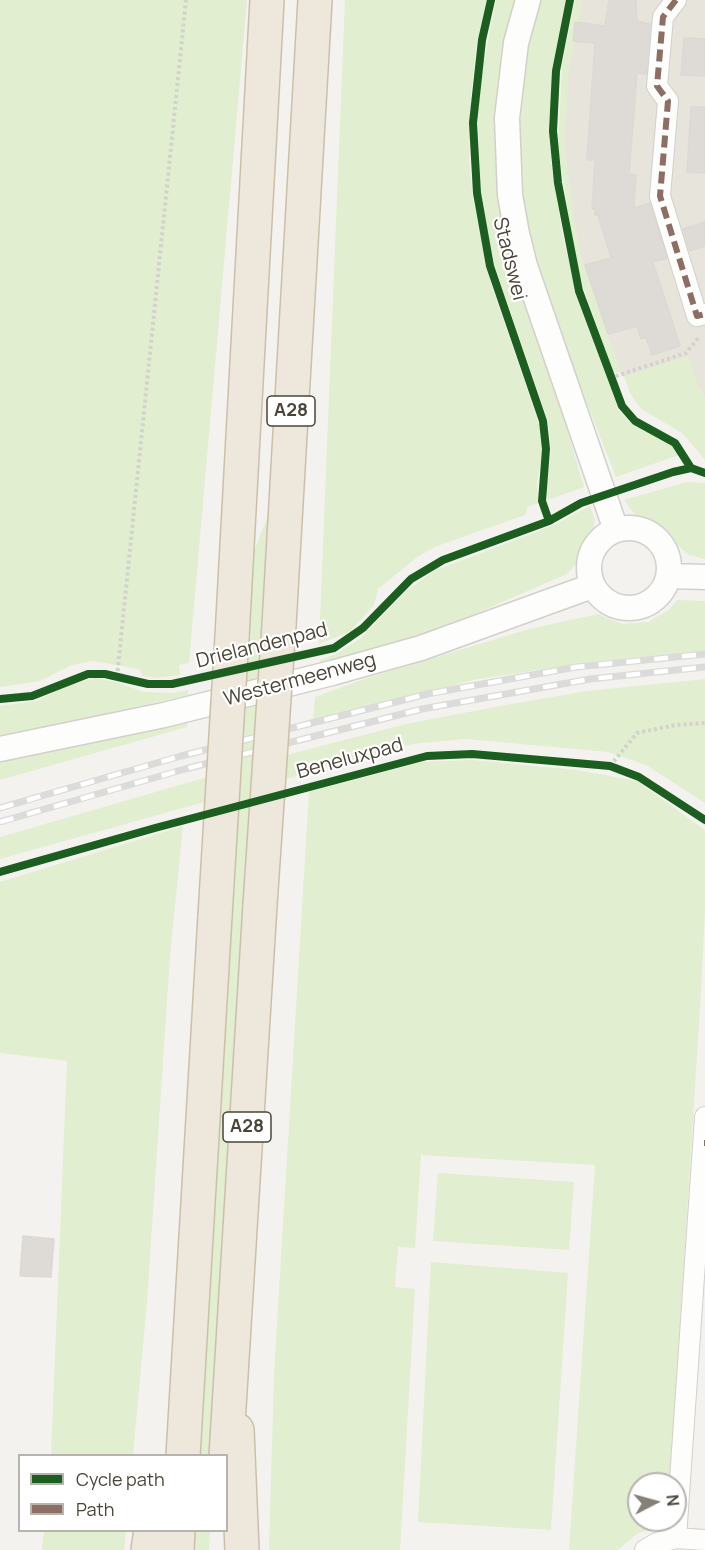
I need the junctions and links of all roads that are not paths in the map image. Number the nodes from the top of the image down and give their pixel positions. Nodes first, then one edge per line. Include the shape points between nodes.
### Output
1 (267, 0) edge
2 (315, 0) edge
3 (528, 0) edge
4 (676, 0) edge
5 (701, 315) edge
6 (616, 530) junction
7 (670, 576) junction
8 (705, 577) edge
9 (592, 586) junction
10 (0, 749) edge
11 (705, 1117) edge
12 (703, 1204) edge
13 (194, 1277) junction
14 (233, 1350) junction
15 (164, 1454) edge
16 (183, 1454) edge
17 (226, 1454) edge
18 (151, 1532) edge
19 (178, 1532) edge
20 (222, 1532) edge
21 (676, 1538) junction
22 (705, 1540) edge
23 (148, 1550) edge
24 (177, 1550) edge
25 (220, 1550) edge
26 (242, 1550) edge
27 (645, 1550) edge

1 - 13 highway, A28, bridge
2 - 14 highway, A28, bridge
3 - 6 street, Stadswei via 516,43 507,118 514,214 525,266
4 - 5 street via 663,17 657,86 668,101 660,196
6 - 7 street via 632,527 649,532 662,543 669,558
6 - 9 street via 597,543 592,552
7 - 8 street
7 - 9 street via 665,589 642,608 613,606
9 - 10 street, Westermeenweg via 421,648 343,670 165,715
11 - 12 street
12 - 21 street
13 - 15 highway, A28
13 - 16 highway, A28
14 - 17 highway, A28
14 - 26 highway, A28
18 - 23 highway
19 - 24 highway
20 - 25 highway
21 - 22 street
21 - 27 street

